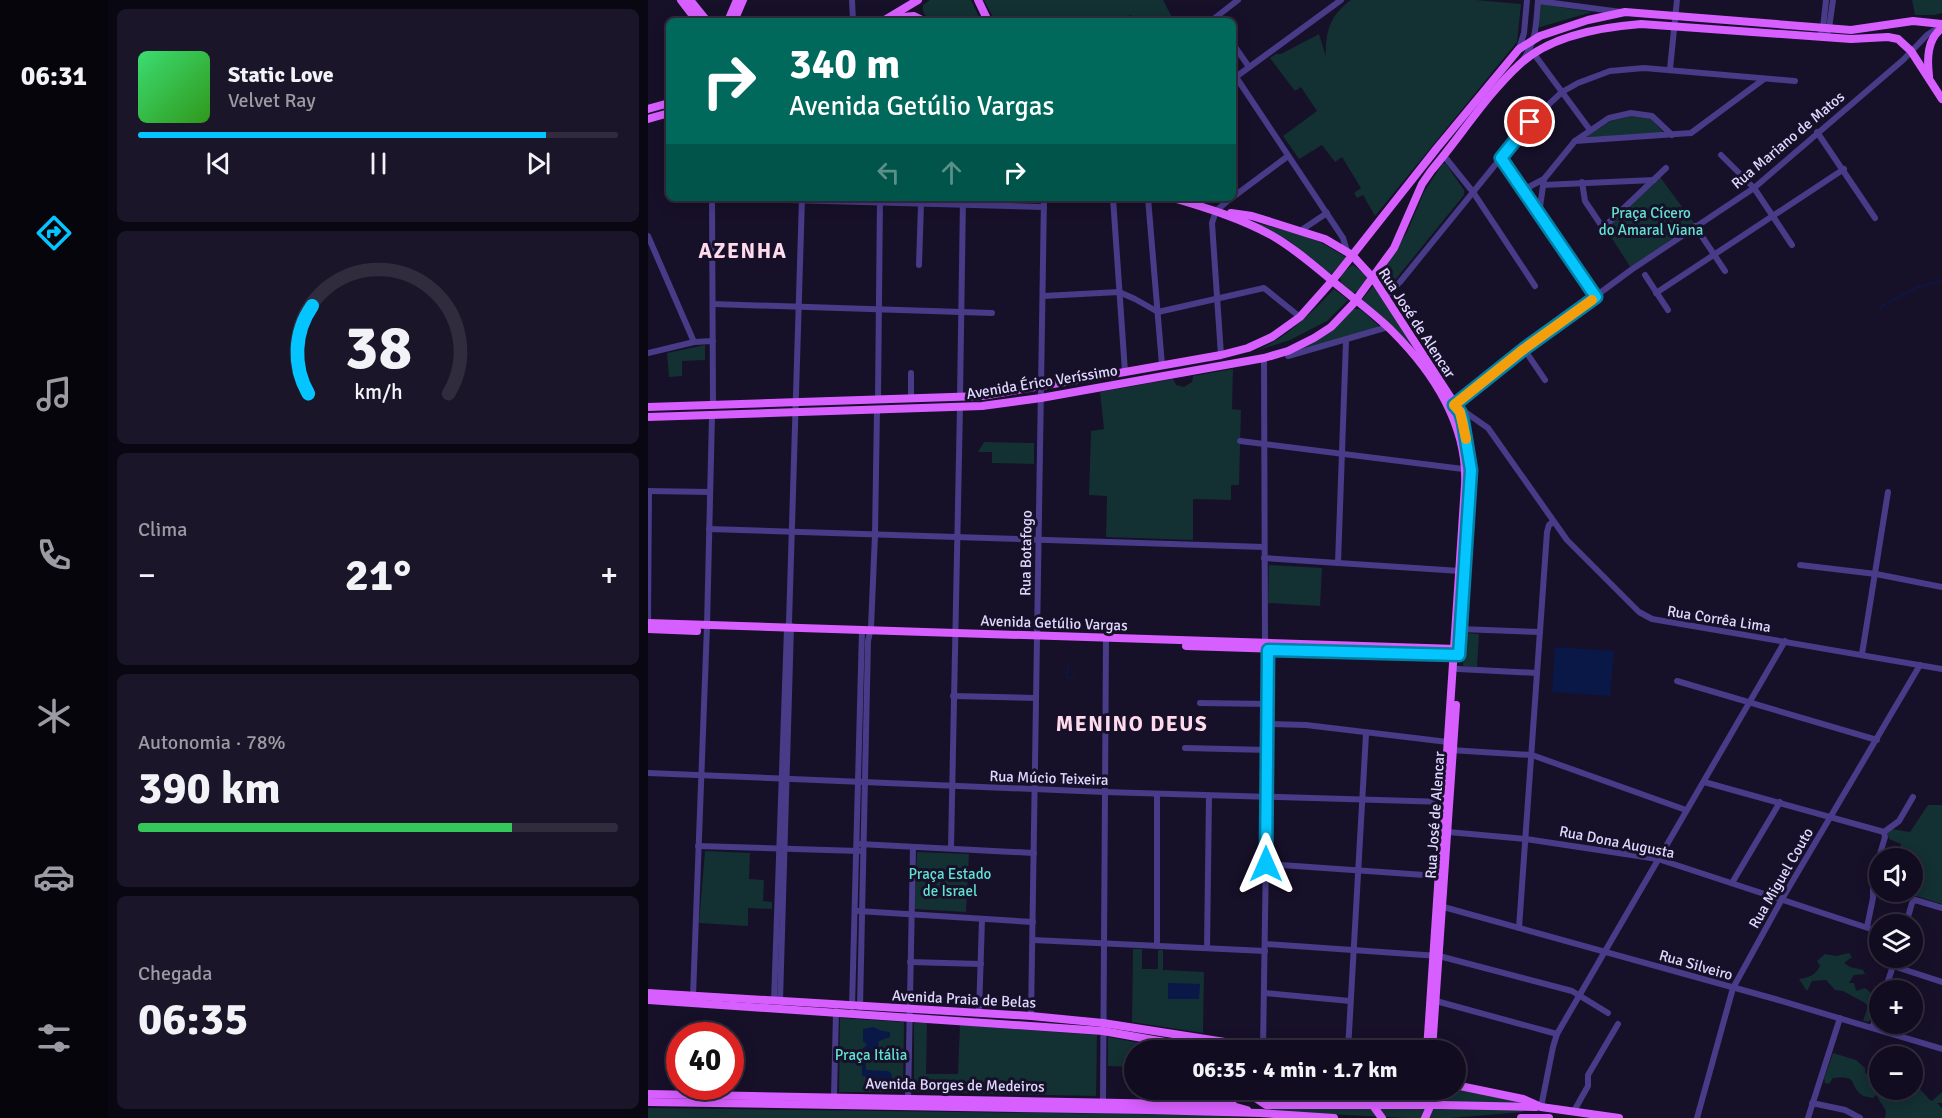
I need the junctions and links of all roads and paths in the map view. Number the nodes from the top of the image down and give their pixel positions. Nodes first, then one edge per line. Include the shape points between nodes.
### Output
1 (681, 0) edge
2 (690, 0) edge
3 (737, 0) edge
4 (743, 0) edge
5 (852, 0) edge
6 (918, 0) edge
7 (978, 0) edge
8 (1238, 0) edge
9 (1522, 0) edge
10 (1527, 0) edge
11 (1677, 0) edge
12 (1827, 0) edge
13 (1833, 0) edge
14 (1337, 1) edge
15 (1538, 1) edge
16 (1625, 12) junction
17 (1675, 16) junction
18 (696, 18) edge
19 (705, 18) edge
20 (729, 18) edge
21 (735, 18) edge
22 (853, 18) edge
23 (889, 18) edge
24 (917, 18) edge
25 (987, 18) edge
26 (1216, 18) edge
27 (1674, 26) junction
28 (1942, 26) edge
29 (1826, 28) junction
30 (1823, 37) junction
31 (1534, 38) junction
32 (1898, 39) junction
33 (1236, 48) edge
34 (1519, 49) junction
35 (1911, 51) junction
36 (1534, 54) junction
37 (1903, 60) junction
38 (1918, 61) junction
39 (1521, 63) junction
40 (1249, 67) junction
41 (1670, 69) junction
42 (1236, 77) edge
43 (1929, 78) junction
44 (1236, 79) edge
45 (1764, 79) junction
46 (1795, 81) dead end
47 (1939, 89) edge
48 (1562, 92) junction
49 (1942, 99) edge
50 (666, 104) edge
51 (648, 109) edge
52 (666, 114) edge
53 (648, 119) edge
54 (1590, 130) junction
55 (1817, 132) junction
56 (1672, 135) junction
57 (1575, 141) junction
58 (1721, 155) dead end
59 (1288, 156) junction
60 (1444, 156) junction
61 (1501, 158) junction
62 (1666, 168) dead end
63 (1844, 169) junction
64 (1654, 180) junction
65 (1544, 182) junction
66 (1582, 182) junction
67 (1754, 188) junction
68 (1523, 190) junction
69 (1473, 192) junction
70 (1236, 194) edge
71 (712, 201) edge
72 (802, 201) edge
73 (880, 201) edge
74 (890, 201) edge
75 (963, 201) edge
76 (1044, 201) edge
77 (1113, 201) edge
78 (1148, 201) edge
79 (1183, 201) edge
80 (1228, 201) edge
81 (921, 204) junction
82 (1044, 207) junction
83 (1218, 212) junction
84 (1327, 213) junction
85 (1539, 214) junction
86 (1773, 216) junction
87 (1875, 218) dead end
88 (1695, 226) junction
89 (1300, 231) junction
90 (649, 240) edge
91 (1792, 245) dead end
92 (1350, 253) junction
93 (1713, 254) junction
94 (919, 265) dead end
95 (1725, 271) dead end
96 (1645, 275) dead end
97 (1373, 278) junction
98 (1332, 281) junction
99 (1535, 286) dead end
100 (1119, 292) junction
101 (1656, 293) junction
102 (1043, 296) junction
103 (1385, 297) junction
104 (1596, 297) junction
105 (1216, 300) junction
106 (1355, 300) junction
107 (713, 304) junction
108 (799, 307) junction
109 (879, 309) junction
110 (1668, 310) dead end
111 (962, 312) junction
112 (1158, 312) junction
113 (992, 313) dead end
114 (1300, 317) junction
115 (1388, 327) junction
116 (713, 341) junction
117 (1346, 341) junction
118 (694, 342) junction
119 (1524, 349) junction
120 (648, 353) edge
121 (1289, 354) junction
122 (1221, 355) junction
123 (1264, 358) junction
124 (1162, 365) junction
125 (1125, 372) junction
126 (911, 373) dead end
127 (1545, 380) dead end
128 (1041, 387) junction
129 (960, 397) junction
130 (910, 398) junction
131 (1041, 398) junction
132 (878, 399) junction
133 (1445, 399) junction
134 (796, 403) junction
135 (713, 404) junction
136 (1454, 405) junction
137 (648, 407) edge
138 (960, 407) junction
139 (877, 410) junction
140 (796, 413) junction
141 (712, 415) junction
142 (648, 417) edge
143 (1240, 441) dead end
144 (1264, 444) junction
145 (1342, 455) junction
146 (1468, 470) junction
147 (649, 491) edge
148 (710, 492) junction
149 (1888, 492) dead end
150 (1543, 507) junction
151 (1464, 510) junction
152 (1553, 522) junction
153 (1467, 525) junction
154 (1558, 528) junction
155 (709, 529) junction
156 (792, 531) junction
157 (1547, 532) junction
158 (875, 535) junction
159 (957, 537) junction
160 (1038, 540) junction
161 (1264, 547) junction
162 (1264, 558) junction
163 (1338, 563) junction
164 (1465, 563) junction
165 (1800, 565) dead end
166 (1460, 571) junction
167 (1876, 574) junction
168 (1464, 581) junction
169 (1942, 587) edge
170 (1456, 619) junction
171 (648, 623) edge
172 (648, 629) edge
173 (707, 629) junction
174 (789, 629) junction
175 (1460, 629) junction
176 (1540, 632) junction
177 (869, 633) junction
178 (952, 636) junction
179 (1036, 638) junction
180 (1103, 641) junction
181 (1785, 641) junction
182 (1267, 647) junction
183 (1457, 652) junction
184 (1862, 654) junction
185 (1920, 664) junction
186 (1458, 669) junction
187 (1942, 669) edge
188 (1537, 673) junction
189 (1677, 681) dead end
190 (953, 696) junction
191 (1036, 698) junction
192 (1751, 702) junction
193 (1200, 703) dead end
194 (1268, 704) junction
195 (1269, 724) junction
196 (1366, 734) junction
197 (1877, 740) junction
198 (1449, 747) junction
199 (1185, 748) dead end
200 (1268, 750) junction
201 (1532, 755) junction
202 (648, 773) edge
203 (701, 775) junction
204 (784, 779) junction
205 (1704, 782) junction
206 (860, 783) junction
207 (952, 786) junction
208 (1035, 790) junction
209 (1104, 792) junction
210 (1157, 794) junction
211 (1209, 796) junction
212 (1913, 797) dead end
213 (1266, 798) junction
214 (1364, 800) junction
215 (1447, 802) junction
216 (1780, 802) junction
217 (1686, 810) junction
218 (1832, 815) junction
219 (1884, 831) junction
220 (1448, 832) junction
221 (1526, 839) junction
222 (698, 846) junction
223 (913, 847) junction
224 (859, 848) junction
225 (951, 848) junction
226 (782, 849) junction
227 (1034, 854) junction
228 (1658, 860) junction
229 (1266, 864) junction
230 (1359, 871) junction
231 (1439, 876) junction
232 (1732, 883) junction
233 (1782, 899) junction
234 (1440, 906) junction
235 (1942, 908) edge
236 (858, 911) junction
237 (1909, 914) edge
238 (911, 915) junction
239 (982, 919) junction
240 (1033, 922) junction
241 (1867, 927) joint
242 (1519, 928) junction
243 (1033, 940) junction
244 (1104, 943) junction
245 (1157, 946) junction
246 (1265, 947) junction
247 (1207, 948) junction
248 (1353, 951) junction
249 (1604, 952) junction
250 (1436, 956) junction
251 (910, 962) junction
252 (981, 964) junction
253 (1899, 968) edge
254 (1942, 982) edge
255 (1733, 988) junction
256 (648, 993) edge
257 (1265, 993) junction
258 (1580, 995) junction
259 (693, 996) junction
260 (648, 1000) edge
261 (777, 1001) junction
262 (1436, 1001) junction
263 (1350, 1002) junction
264 (836, 1009) junction
265 (855, 1009) junction
266 (909, 1013) junction
267 (979, 1013) junction
268 (1608, 1013) dead end
269 (1031, 1016) junction
270 (1840, 1018) junction
271 (1618, 1023) dead end
272 (1103, 1027) junction
273 (1869, 1027) edge
274 (1177, 1034) junction
275 (1557, 1034) junction
276 (1892, 1034) edge
277 (1161, 1040) edge
278 (1187, 1040) edge
279 (1211, 1040) edge
280 (1262, 1040) edge
281 (1348, 1040) edge
282 (1428, 1040) edge
283 (1433, 1040) edge
284 (1942, 1049) edge
285 (1466, 1088) edge
286 (648, 1094) edge
287 (834, 1097) junction
288 (1233, 1100) edge
289 (1258, 1100) edge
290 (1373, 1100) edge
291 (1429, 1100) edge
292 (1103, 1101) junction
293 (648, 1102) edge
294 (908, 1102) junction
295 (1812, 1103) junction
296 (1228, 1105) junction
297 (1541, 1107) junction
298 (1574, 1111) junction
299 (1260, 1113) junction
300 (1334, 1118) edge
301 (1382, 1118) edge
302 (1425, 1118) edge
303 (1521, 1118) edge
304 (1549, 1118) edge
305 (1620, 1118) edge
306 (1697, 1118) edge
307 (1808, 1118) edge
308 (1860, 1118) edge

1 - 18 main road
2 - 19 main road
3 - 20 main road
4 - 21 main road
5 - 22 street
6 - 23 main road
6 - 24 main road
7 - 25 main road
8 - 26 street
9 - 10 street
10 - 34 street
11 - 17 street
12 - 29 street
13 - 29 street
14 - 40 street
15 - 16 street
15 - 31 street
16 - 17 main road, Avenida Érico Veríssimo
16 - 31 main road, Avenida Érico Veríssimo
17 - 27 street
17 - 29 main road, Avenida Érico Veríssimo
27 - 30 main road, Avenida Érico Veríssimo
27 - 36 main road, Avenida Érico Veríssimo via 1610,26 1563,39
27 - 41 street
28 - 29 main road, Avenida Érico Veríssimo via 1913,21 1851,30
28 - 35 street, Rua Mariano de Matos
28 - 43 main road via 1931,43
29 - 30 street
30 - 32 main road, Avenida Érico Veríssimo
31 - 34 main road, Avenida Érico Veríssimo
31 - 39 street
32 - 35 main road
32 - 37 street
33 - 40 street
34 - 92 main road, Avenida Érico Veríssimo
35 - 37 street, Rua Mariano de Matos
35 - 38 main road
36 - 39 main road, Avenida Érico Veríssimo
36 - 48 street
37 - 38 street
37 - 55 street, Rua Mariano de Matos
38 - 43 main road
39 - 60 main road, Avenida Érico Veríssimo
40 - 42 street
41 - 45 street
41 - 48 street via 1610,71
43 - 47 main road
44 - 59 street, Rua José de Alencar
45 - 46 street
45 - 56 street via 1697,130
47 - 49 main road
48 - 54 street
48 - 61 street via 1530,122
50 - 51 main road
52 - 53 main road
54 - 56 street via 1610,118 1631,113 1652,116
54 - 57 street
55 - 63 street
55 - 67 street, Rua Mariano de Matos
56 - 57 street
57 - 65 street
58 - 67 street
59 - 70 street
59 - 84 street, Rua José de Alencar
60 - 69 street
60 - 97 main road, Avenida Érico Veríssimo via 1422,184 1394,248
61 - 68 street
61 - 69 street
62 - 64 street
63 - 86 street
63 - 87 street
64 - 66 street
64 - 66 street via 1603,228 1585,201
65 - 66 street
65 - 68 street
65 - 85 street
67 - 86 street
67 - 88 street, Rua Mariano de Matos
68 - 85 street
69 - 99 street
69 - 103 street
71 - 107 street
72 - 108 street
73 - 109 street
74 - 81 street
75 - 81 street
75 - 82 street
75 - 111 street
76 - 82 street, Rua Botafogo
77 - 100 street
78 - 112 street
79 - 83 main road
80 - 83 street
81 - 94 street
82 - 102 street, Rua Botafogo
83 - 89 main road via 1252,216
83 - 98 main road, Rua José de Alencar via 1274,237
83 - 105 street via 1212,223
84 - 89 street
84 - 92 street, Rua José de Alencar
85 - 104 street
86 - 91 street
86 - 93 street
88 - 93 street
88 - 104 street, Rua Mariano de Matos
89 - 92 main road
90 - 118 street
92 - 97 main road, Rua José de Alencar
92 - 98 main road, Avenida Érico Veríssimo
93 - 95 street
93 - 101 street
96 - 101 street
97 - 103 main road, Rua José de Alencar
97 - 106 main road, Avenida Érico Veríssimo
98 - 106 main road, Rua José de Alencar
98 - 114 main road, Avenida Érico Veríssimo
100 - 102 street
100 - 112 street
100 - 125 street
101 - 110 street
102 - 128 street, Rua Botafogo
103 - 136 main road, Rua José de Alencar
104 - 119 street, Rua Mariano de Matos
105 - 112 street
105 - 114 street via 1264,288
105 - 122 street
106 - 115 main road, Rua José de Alencar
106 - 121 main road, Avenida Érico Veríssimo via 1331,327
107 - 108 street
107 - 116 street
108 - 109 street
108 - 134 street
109 - 111 street
109 - 132 street
111 - 113 street
111 - 129 street
112 - 124 street
114 - 122 main road, Avenida Érico Veríssimo via 1272,337
115 - 117 street
115 - 133 main road, Rua José de Alencar via 1411,351
116 - 118 street
116 - 135 street
117 - 121 street
117 - 145 street
118 - 120 street
119 - 127 street
119 - 136 street, Rua Mariano de Matos
121 - 123 main road, Avenida Érico Veríssimo
122 - 124 main road, Avenida Érico Veríssimo
123 - 131 main road, Avenida Érico Veríssimo
123 - 144 street
124 - 125 main road, Avenida Érico Veríssimo
125 - 128 main road, Avenida Érico Veríssimo
126 - 130 street
128 - 129 main road, Avenida Érico Veríssimo
128 - 131 street, Rua Botafogo
129 - 130 main road, Avenida Érico Veríssimo
130 - 132 main road, Avenida Érico Veríssimo
131 - 138 main road, Avenida Érico Veríssimo
131 - 160 street, Rua Botafogo
132 - 134 main road, Avenida Érico Veríssimo
133 - 136 street, Rua Corrêa Lima
133 - 146 main road, Rua José de Alencar via 1457,423
134 - 135 main road, Avenida Érico Veríssimo
134 - 140 street
135 - 137 main road, Avenida Érico Veríssimo
136 - 146 main road, Rua José de Alencar via 1463,422
136 - 150 street, Rua Corrêa Lima via 1488,428
138 - 139 main road, Avenida Érico Veríssimo
138 - 159 street
139 - 140 main road, Avenida Érico Veríssimo
139 - 158 street
140 - 141 main road, Avenida Érico Veríssimo
140 - 156 street
141 - 142 main road, Avenida Érico Veríssimo
141 - 148 street
143 - 144 street
144 - 145 street
144 - 161 street
145 - 146 street
145 - 163 street
146 - 151 main road, Rua José de Alencar
146 - 153 main road, Rua José de Alencar
147 - 148 street
147 - 171 street
148 - 155 street
149 - 167 street
150 - 152 street, Rua Corrêa Lima
150 - 157 street
151 - 153 main road
151 - 166 main road, Rua José de Alencar
152 - 154 street, Rua Corrêa Lima
152 - 157 street
153 - 164 main road, Rua José de Alencar
154 - 157 street
154 - 181 street, Rua Corrêa Lima via 1639,612 1652,619
155 - 156 street
155 - 173 street
156 - 158 street
156 - 174 street
157 - 176 street
158 - 159 street
158 - 177 street
159 - 160 street
159 - 178 street
160 - 161 street
160 - 179 street, Rua Botafogo
161 - 162 street
162 - 163 street
162 - 182 street
163 - 166 street
164 - 166 main road
164 - 168 main road, Rua José de Alencar
165 - 167 street
166 - 168 main road
166 - 170 main road, Rua José de Alencar
167 - 169 street
167 - 184 street
168 - 175 main road, Rua José de Alencar
170 - 175 street
170 - 183 main road, Rua José de Alencar
171 - 173 main road, Avenida Getúlio Vargas
172 - 173 main road, Avenida Getúlio Vargas
173 - 174 main road, Avenida Getúlio Vargas
173 - 203 street
174 - 177 main road, Avenida Getúlio Vargas
174 - 204 street
175 - 176 street
175 - 183 main road, Rua José de Alencar
176 - 188 street
177 - 178 main road, Avenida Getúlio Vargas
177 - 206 street
178 - 179 main road, Avenida Getúlio Vargas
178 - 190 street
179 - 180 main road, Avenida Getúlio Vargas
179 - 191 street, Rua Botafogo
180 - 182 main road, Avenida Getúlio Vargas
180 - 209 street
181 - 184 street, Rua Corrêa Lima
181 - 192 street
182 - 183 main road, Avenida Getúlio Vargas
182 - 194 street
183 - 186 main road, Rua José de Alencar
183 - 198 main road, Rua José de Alencar
184 - 185 street, Rua Corrêa Lima
185 - 187 street, Rua Corrêa Lima
185 - 197 street, Rua Miguel Couto
186 - 188 street
186 - 198 main road, Rua José de Alencar
188 - 201 street
189 - 192 street
190 - 191 street
190 - 207 street
191 - 208 street, Rua Botafogo
192 - 197 street
192 - 205 street
193 - 194 street
194 - 195 street
195 - 196 street
195 - 200 street
196 - 198 street
196 - 214 street
197 - 218 street, Rua Miguel Couto
198 - 201 street
198 - 215 main road, Rua José de Alencar
199 - 200 street
200 - 213 street
201 - 217 street
201 - 221 street
202 - 203 street, Rua Múcio Teixeira
203 - 204 street, Rua Múcio Teixeira
203 - 222 street
204 - 206 street, Rua Múcio Teixeira
204 - 226 street
205 - 216 street
205 - 217 street
206 - 207 street, Rua Múcio Teixeira
206 - 224 street
207 - 208 street, Rua Múcio Teixeira
207 - 225 street
208 - 209 street, Rua Múcio Teixeira
208 - 227 street, Rua Botafogo
209 - 210 street, Rua Múcio Teixeira
209 - 244 street
210 - 211 street, Rua Múcio Teixeira
210 - 245 street
211 - 213 street, Rua Múcio Teixeira
211 - 247 street
212 - 219 street via 1899,821
213 - 214 street, Rua Múcio Teixeira
213 - 229 street
214 - 215 street, Rua Múcio Teixeira
214 - 230 street
215 - 220 main road, Rua José de Alencar
215 - 231 main road, Rua José de Alencar
216 - 218 street
216 - 232 street
217 - 228 street
218 - 219 street
218 - 233 street, Rua Miguel Couto
219 - 241 street
220 - 221 street, Rua Dona Augusta
220 - 234 main road, Rua José de Alencar
221 - 228 street, Rua Dona Augusta
221 - 242 street
222 - 226 street
222 - 259 street
223 - 224 street
223 - 225 street
223 - 238 street
224 - 226 street
224 - 236 street
225 - 227 street
226 - 261 street
227 - 240 street, Rua Botafogo
228 - 232 street, Rua Dona Augusta
228 - 249 street
229 - 230 street
229 - 246 street
230 - 231 street
230 - 248 street
231 - 234 main road, Rua José de Alencar
232 - 233 street, Rua Dona Augusta
233 - 241 street, Rua Dona Augusta
233 - 255 street, Rua Miguel Couto
234 - 242 street, Rua Silveiro
234 - 250 main road, Rua José de Alencar
235 - 237 street via 1915,900
236 - 238 street
236 - 265 street
238 - 239 street
238 - 251 street
239 - 240 street
239 - 252 street
240 - 243 street, Rua Botafogo
242 - 249 street, Rua Silveiro
243 - 244 street
243 - 269 street, Rua Botafogo
244 - 245 street
244 - 272 street
245 - 247 street
246 - 247 street
246 - 248 street
246 - 257 street
248 - 250 street
248 - 263 street
249 - 255 street, Rua Silveiro
249 - 258 street
250 - 258 street
250 - 262 main road, Rua José de Alencar
250 - 282 main road, Rua José de Alencar
251 - 252 street
251 - 266 street
252 - 267 street
253 - 254 street
255 - 270 street, Rua Silveiro
255 - 306 street, Rua Miguel Couto
256 - 259 main road, Avenida Praia de Belas
257 - 263 street
257 - 280 street
258 - 268 street
258 - 275 street
259 - 261 main road, Avenida Praia de Belas
260 - 264 main road, Avenida Praia de Belas
261 - 264 main road, Avenida Praia de Belas
262 - 275 street
262 - 283 main road, Rua José de Alencar
263 - 281 street
264 - 265 main road, Avenida Praia de Belas
264 - 287 street
265 - 266 main road, Avenida Praia de Belas
266 - 267 main road, Avenida Praia de Belas
266 - 272 main road, Avenida Praia de Belas
266 - 294 street
267 - 269 main road, Avenida Praia de Belas
269 - 272 main road, Avenida Praia de Belas
270 - 273 street, Rua Silveiro
270 - 295 street
271 - 298 street via 1588,1075 1588,1086
272 - 274 main road, Avenida Praia de Belas
272 - 277 main road, Avenida Praia de Belas
272 - 292 street
274 - 278 main road
274 - 279 main road, Avenida Praia de Belas
275 - 297 street
276 - 284 street, Rua Silveiro
285 - 297 main road via 1523,1099
286 - 287 main road, Avenida Borges de Medeiros
287 - 294 main road, Avenida Borges de Medeiros
288 - 296 main road
289 - 297 main road, bridge via 1266,1105
290 - 301 main road
291 - 302 main road
292 - 294 main road, Avenida Borges de Medeiros
292 - 296 main road, Avenida Borges de Medeiros
293 - 294 main road, Avenida Borges de Medeiros
294 - 299 main road, Avenida Borges de Medeiros
295 - 307 street
295 - 308 street via 1845,1110
296 - 299 main road, Avenida Borges de Medeiros
297 - 298 main road
298 - 305 main road
299 - 300 main road, Avenida Borges de Medeiros
303 - 304 main road

